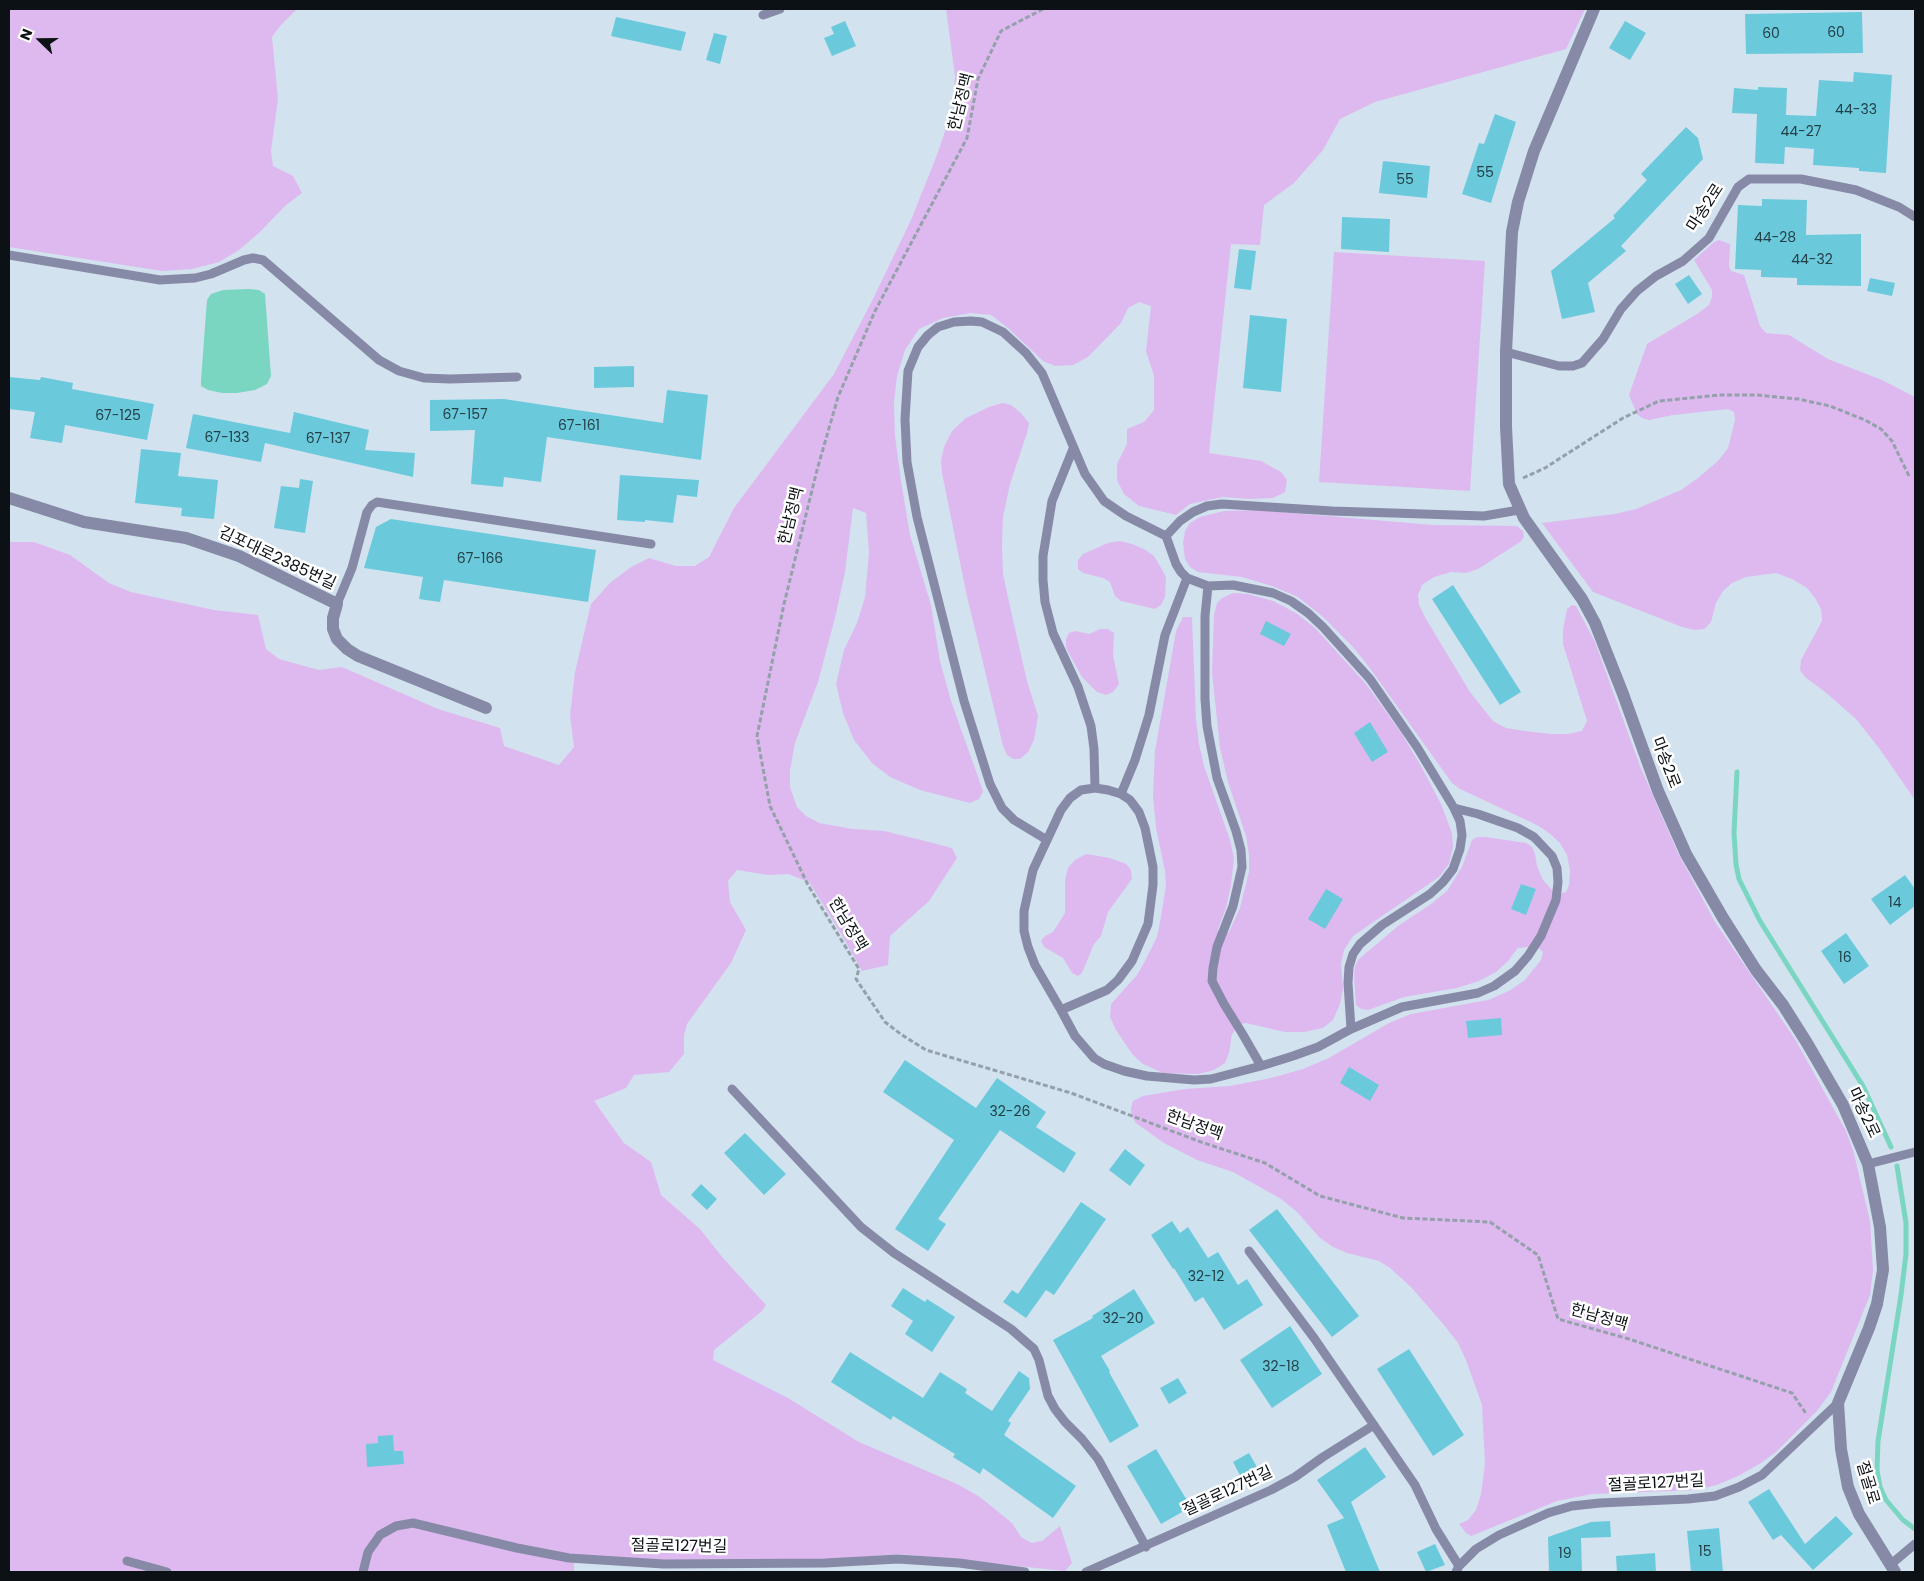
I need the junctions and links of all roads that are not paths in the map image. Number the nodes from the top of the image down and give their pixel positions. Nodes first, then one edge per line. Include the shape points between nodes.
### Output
1 (780, 9) edge
2 (1594, 9) edge
3 (763, 15) dead end
4 (1915, 217) edge
5 (9, 255) edge
6 (1506, 352) junction
7 (517, 378) dead end
8 (1073, 449) junction
9 (9, 498) edge
10 (1520, 510) junction
11 (1166, 536) junction
12 (651, 544) dead end
13 (1187, 578) junction
14 (1208, 586) junction
15 (337, 604) junction
16 (486, 708) dead end
17 (1095, 788) junction
18 (1121, 794) junction
19 (1454, 808) junction
20 (1046, 840) junction
21 (1061, 1010) junction
22 (1351, 1029) junction
23 (1261, 1066) junction
24 (732, 1089) dead end
25 (1915, 1152) edge
26 (1868, 1164) junction
27 (1249, 1251) dead end
28 (1838, 1403) junction
29 (1374, 1425) junction
30 (1915, 1544) edge
31 (1146, 1547) junction
32 (127, 1561) dead end
33 (712, 1568) edge
34 (1892, 1568) edge
35 (1458, 1569) edge
36 (167, 1572) edge
37 (363, 1572) edge
38 (1025, 1572) edge
39 (1086, 1572) edge

1 - 3 lane
2 - 6 street, 마송2로 via 1534,151 1518,202 1509,269
4 - 6 lane, 마송2로 via 1856,190 1801,179 1749,179 1738,187 1709,238 1683,261 1637,291 1582,363 1559,366
5 - 7 lane via 160,280 195,278 244,260 263,260 379,360 399,371 424,378
6 - 10 street, 마송2로 via 1509,484
8 - 11 lane via 1104,501 1120,513
8 - 17 lane via 1052,501 1043,556 1043,580 1045,602 1054,633 1089,717
8 - 20 lane via 1042,373 1003,332 982,322 954,322 938,327 918,347 908,371 904,419 907,462 917,516 964,702 995,797 1014,820
9 - 15 street, 김포대로2385번길 via 84,522 208,544
10 - 11 lane via 1478,516 1222,504 1193,512
10 - 26 street, 마송2로 via 1595,623 1658,791 1686,854 1756,970 1812,1051 1843,1105
11 - 13 lane via 1176,564
12 - 15 lane via 377,502 367,512 352,568
13 - 14 lane
13 - 18 lane via 1165,635 1149,715
14 - 19 lane via 1233,585 1273,593 1308,613 1370,679
14 - 23 lane via 1204,616 1207,726 1217,778 1241,850 1242,867 1233,906 1217,947 1212,981
15 - 16 street, 김포대로2385번길 via 333,629 347,649
17 - 18 lane
17 - 20 lane via 1081,790 1070,798
18 - 21 lane via 1138,812 1150,847 1153,886 1148,924 1132,962 1118,980 1107,990
19 - 22 lane via 1462,835 1453,869 1430,894 1382,925 1353,954 1348,983
19 - 22 lane via 1518,828 1534,837 1552,856 1557,868 1556,900 1541,936 1515,971 1494,986 1402,1007
20 - 21 lane via 1033,870 1024,911 1024,931 1036,965
21 - 23 lane via 1075,1036 1094,1058 1124,1071 1194,1080
22 - 23 lane via 1294,1056
24 - 31 lane via 861,1227 894,1253 1012,1330 1034,1349 1055,1409 1098,1459
25 - 26 lane, 마송2로
26 - 28 street, 마송2로 via 1880,1227 1883,1270 1869,1328
27 - 29 lane, 절골로127번길
28 - 34 street, 절골로 via 1848,1487 1858,1514
28 - 35 lane, 절골로127번길 via 1762,1475 1739,1487 1715,1496 1600,1503 1548,1513 1476,1549
29 - 31 lane, 절골로127번길 via 1271,1490
29 - 35 lane, 절골로127번길 via 1415,1485
30 - 34 lane, 절골로
31 - 39 lane, 절골로127번길
32 - 36 lane
33 - 37 lane, 절골로127번길 via 569,1558 414,1523 396,1526 380,1535 368,1552
33 - 38 lane, 절골로127번길 via 898,1559

